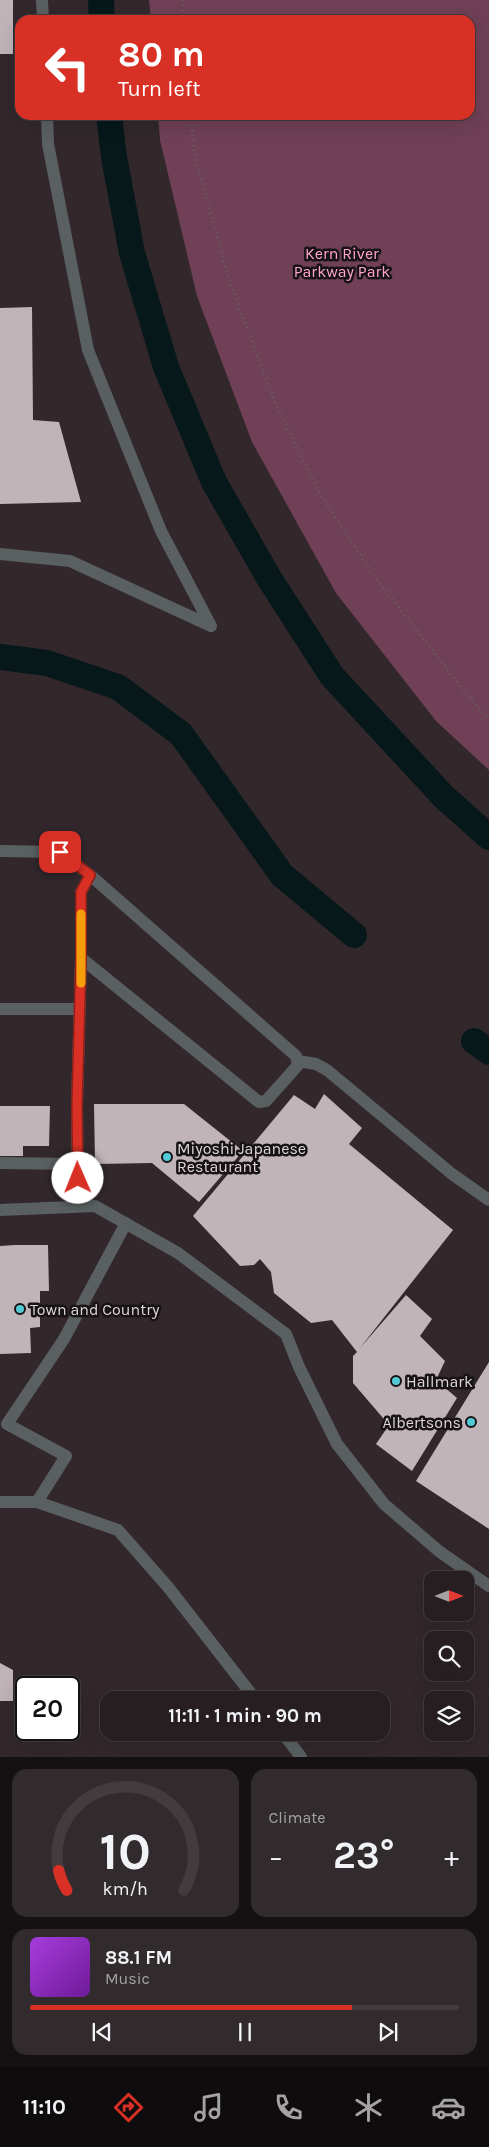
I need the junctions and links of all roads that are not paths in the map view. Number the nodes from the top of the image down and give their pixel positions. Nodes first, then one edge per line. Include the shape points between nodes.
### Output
1 (42, 0) edge
2 (43, 15) edge
3 (47, 120) edge
4 (0, 554) edge
5 (0, 851) edge
6 (90, 875) junction
7 (81, 958) junction
8 (0, 1009) edge
9 (80, 1009) junction
10 (298, 1061) junction
11 (0, 1163) edge
12 (78, 1164) junction
13 (489, 1200) edge
14 (78, 1206) junction
15 (0, 1210) edge
16 (126, 1223) junction
17 (0, 1502) edge
18 (37, 1502) junction
19 (489, 1586) edge
20 (249, 1691) edge
21 (289, 1741) edge
22 (301, 1757) edge

1 - 2 lane
3 - 4 lane via 48,144 88,350 162,531 211,626 70,561
5 - 6 lane via 60,852
6 - 7 lane via 81,892
6 - 10 lane
7 - 9 lane
7 - 10 lane via 258,1102 266,1101 298,1066
8 - 9 lane
9 - 12 lane
10 - 13 lane via 327,1070 452,1174
11 - 12 lane
12 - 14 lane
14 - 15 lane
14 - 16 lane via 95,1206
16 - 18 lane via 64,1339 8,1424 66,1456
16 - 19 lane via 178,1252 286,1334 337,1444 384,1504 440,1552
17 - 18 lane
18 - 20 lane via 118,1530 168,1587
21 - 22 lane

